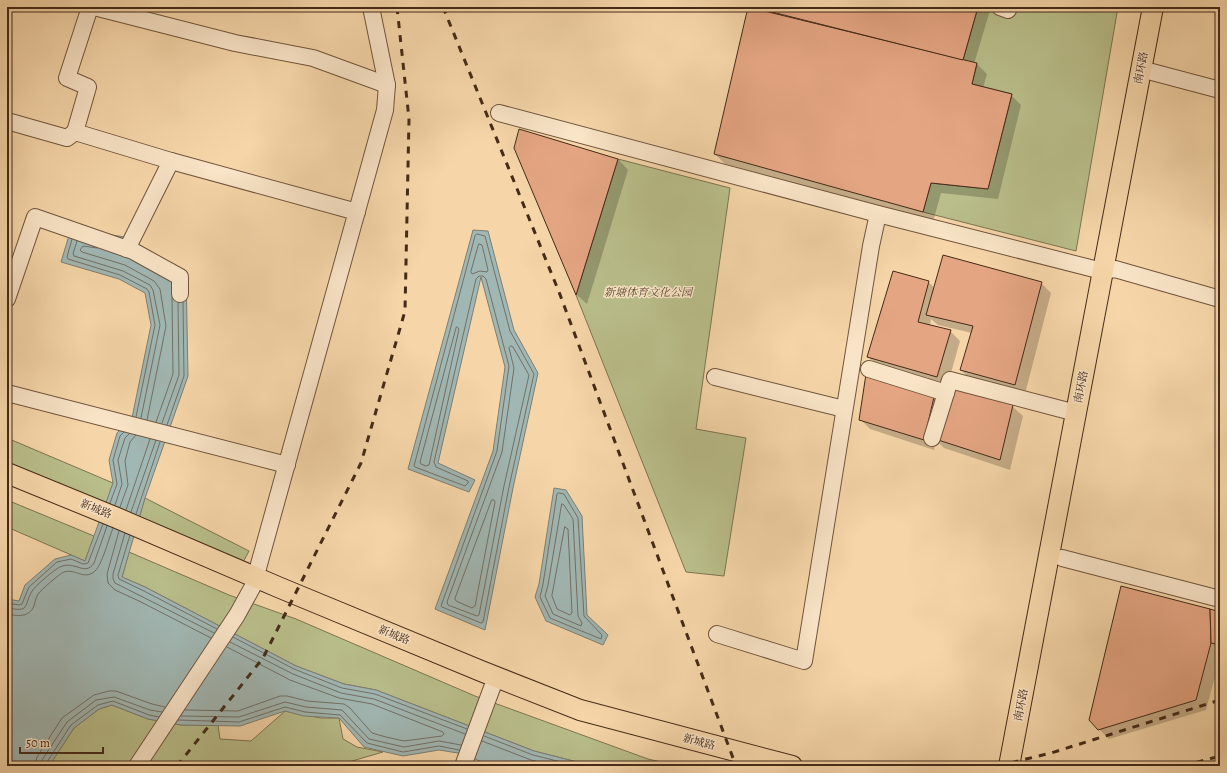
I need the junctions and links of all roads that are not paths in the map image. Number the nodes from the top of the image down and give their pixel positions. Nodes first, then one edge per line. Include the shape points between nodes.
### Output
1 (90, 7) edge
2 (94, 7) edge
3 (371, 7) edge
4 (1000, 7) edge
5 (1009, 7) edge
6 (1153, 7) edge
7 (1165, 7) edge
8 (1152, 72) junction
9 (387, 85) junction
10 (1220, 90) edge
11 (499, 113) dead end
12 (7, 120) edge
13 (75, 132) junction
14 (171, 160) junction
15 (357, 212) junction
16 (878, 214) junction
17 (127, 249) junction
18 (1109, 270) junction
19 (180, 294) dead end
20 (7, 299) edge
21 (1220, 299) edge
22 (869, 369) dead end
23 (715, 377) dead end
24 (7, 393) edge
25 (946, 394) junction
26 (844, 409) junction
27 (1076, 413) junction
28 (932, 438) dead end
29 (287, 466) junction
30 (7, 473) edge
31 (7, 482) edge
32 (1062, 558) junction
33 (255, 582) junction
34 (1220, 599) edge
35 (717, 634) dead end
36 (493, 685) junction
37 (464, 764) edge
38 (137, 766) edge
39 (758, 766) edge
40 (792, 766) edge
41 (1009, 766) edge
42 (1024, 766) edge

1 - 13 street via 67,78 88,87
2 - 9 street via 235,43 313,58
3 - 9 street
4 - 5 street via 1008,10
6 - 18 main road, 南环路
7 - 8 main road, 南环路
8 - 10 street
8 - 18 main road, 南环路
9 - 15 street via 385,110
11 - 16 street
12 - 13 street via 67,138
13 - 14 street
14 - 15 street
14 - 17 street
15 - 29 street
16 - 18 street
16 - 26 street via 870,246
17 - 19 street via 180,277
17 - 20 street via 35,217
18 - 21 street
18 - 27 main road, 南环路
18 - 32 main road, 南环路
22 - 25 street
23 - 26 street
24 - 29 street
25 - 27 street via 950,380
25 - 28 street
26 - 35 street via 804,661
27 - 41 main road, 南环路
29 - 33 street
30 - 33 main road, 新城路 via 117,518
31 - 33 main road, 新城路
32 - 34 street
32 - 42 main road, 南环路
33 - 36 main road, 新城路
33 - 38 street
33 - 40 main road, 新城路 via 580,710
36 - 37 street
36 - 39 main road, 新城路 via 577,718

